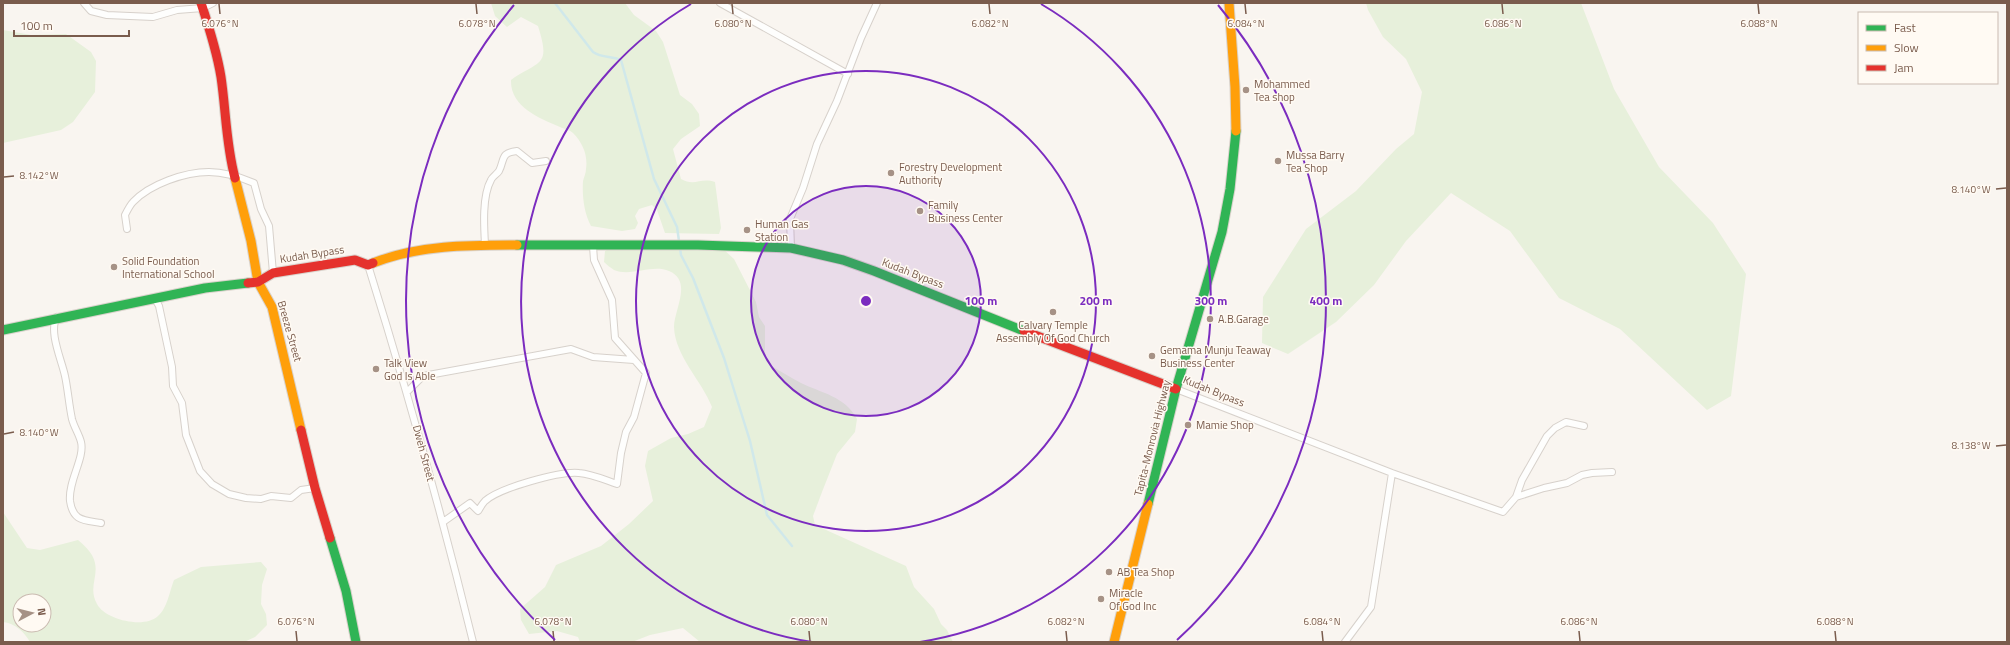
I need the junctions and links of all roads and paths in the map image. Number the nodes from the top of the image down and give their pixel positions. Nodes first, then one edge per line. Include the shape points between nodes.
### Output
1 (84, 3) edge
2 (213, 3) edge
3 (720, 3) edge
4 (877, 3) edge
5 (1230, 3) edge
6 (202, 5) edge
7 (848, 74) junction
8 (546, 161) dead end
9 (234, 176) junction
10 (127, 229) dead end
11 (485, 244) junction
12 (593, 246) junction
13 (791, 248) junction
14 (368, 265) junction
15 (273, 273) junction
16 (258, 282) junction
17 (155, 299) junction
18 (57, 317) junction
19 (3, 330) edge
20 (634, 360) junction
21 (1176, 389) junction
22 (408, 391) junction
23 (1584, 426) dead end
24 (1612, 472) dead end
25 (1392, 473) junction
26 (315, 488) junction
27 (1516, 497) junction
28 (443, 522) junction
29 (101, 523) dead end
30 (356, 642) edge
31 (473, 642) edge
32 (1114, 642) edge
33 (1345, 642) edge

1 - 6 street via 91,11 107,16 153,17
2 - 6 street
3 - 7 street
4 - 7 street
5 - 21 main road, Tapita-Monrovia Highway via 1236,132 1230,189 1222,232
6 - 9 main road, Breeze Street via 221,77
7 - 13 street via 817,144 790,219
8 - 11 street via 532,163 517,151 509,152 501,159 499,170 490,180 486,197
9 - 10 street via 209,172 161,184 133,202 125,215
9 - 15 street via 254,183 269,226
9 - 16 main road, Breeze Street via 251,241
11 - 12 main road, Kudah Bypass
11 - 14 main road, Kudah Bypass via 395,254
12 - 13 main road, Kudah Bypass
12 - 20 street via 594,260 612,300 615,338
13 - 21 main road, Kudah Bypass via 843,260 874,271 1072,351
14 - 15 main road, Kudah Bypass via 355,260
14 - 22 street, Dweh Street
15 - 16 main road, Kudah Bypass
16 - 17 main road, Kudah Bypass via 205,288
16 - 26 main road, Breeze Street via 272,307
17 - 18 main road, Kudah Bypass
17 - 26 street via 159,306 172,367 173,386 182,403 186,435 200,471 212,484 229,494 246,498 290,498 301,490
18 - 19 main road, Kudah Bypass
18 - 29 street via 54,332 56,345 65,374 72,419 81,443 81,451 68,493 70,509 75,516 83,520
20 - 22 street via 593,358 571,349 423,376
20 - 28 street via 646,373 634,417 626,432 617,484 578,473 560,474 501,492 485,501 478,511 470,503
21 - 25 street, Kudah Bypass
21 - 32 main road, Tapita-Monrovia Highway
22 - 28 street, Dweh Street
23 - 27 street via 1566,422 1547,436 1522,480
24 - 27 street via 1582,475 1567,483
25 - 27 street, Kudah Bypass via 1503,512
25 - 33 street via 1371,607
26 - 30 main road, Breeze Street via 346,591
28 - 31 street, Dweh Street

